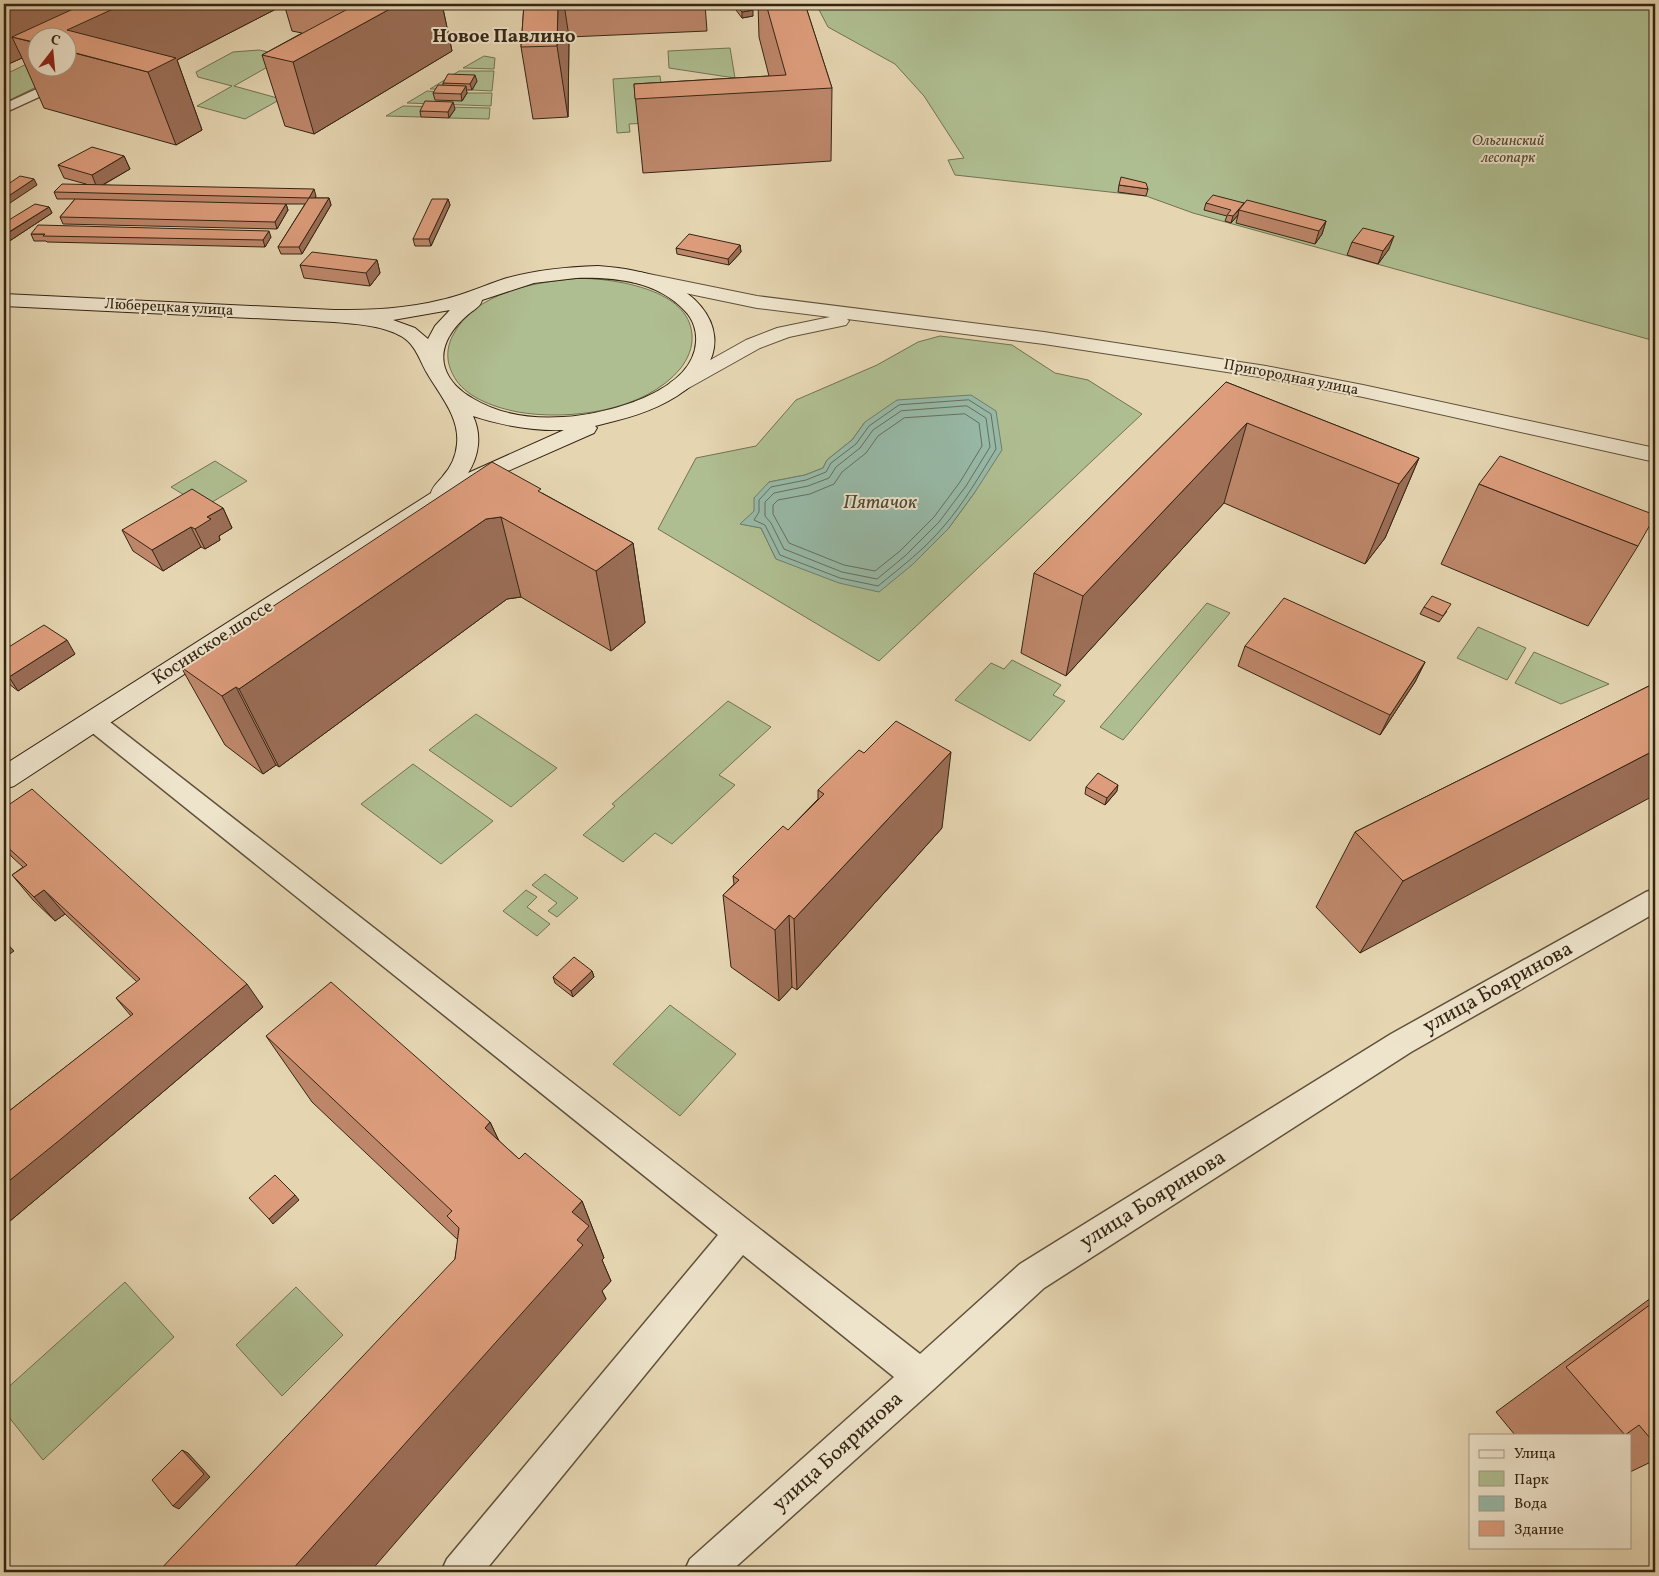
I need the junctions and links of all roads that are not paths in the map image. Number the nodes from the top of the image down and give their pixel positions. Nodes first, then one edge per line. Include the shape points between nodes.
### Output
1 (84, 70) edge
2 (4, 110) edge
3 (635, 277) junction
4 (492, 291) junction
5 (4, 300) edge
6 (334, 316) junction
7 (923, 324) junction
8 (440, 380) junction
9 (678, 386) junction
10 (608, 418) junction
11 (1655, 455) edge
12 (423, 507) junction
13 (93, 721) junction
14 (4, 779) edge
15 (1655, 900) edge
16 (740, 1233) junction
17 (922, 1377) junction
18 (460, 1572) edge
19 (703, 1572) edge

1 - 2 street
3 - 4 main road via 611,273 561,273 512,283
3 - 7 main road via 757,302
3 - 9 main road via 673,291 688,302 705,328 702,358
4 - 6 main road via 415,312
4 - 8 main road via 456,314 443,328 433,358
5 - 6 main road, Люберецкая улица
6 - 8 main road via 372,321 404,330 423,345
7 - 9 main road via 840,321 784,332 753,344
7 - 11 main road, Пригородная улица via 1044,338 1266,372
8 - 10 main road via 458,399 498,417 525,422 581,422
8 - 12 main road, Косинское шоссе via 462,410 468,441 466,455 453,481
9 - 10 main road via 636,410
10 - 12 main road, Косинское шоссе via 484,473
12 - 13 main road, Косинское шоссе
13 - 14 main road, Косинское шоссе
13 - 16 street
15 - 17 street, улица Бояринова via 1401,1043 1032,1276
16 - 17 street
16 - 18 street
17 - 19 street, улица Бояринова

